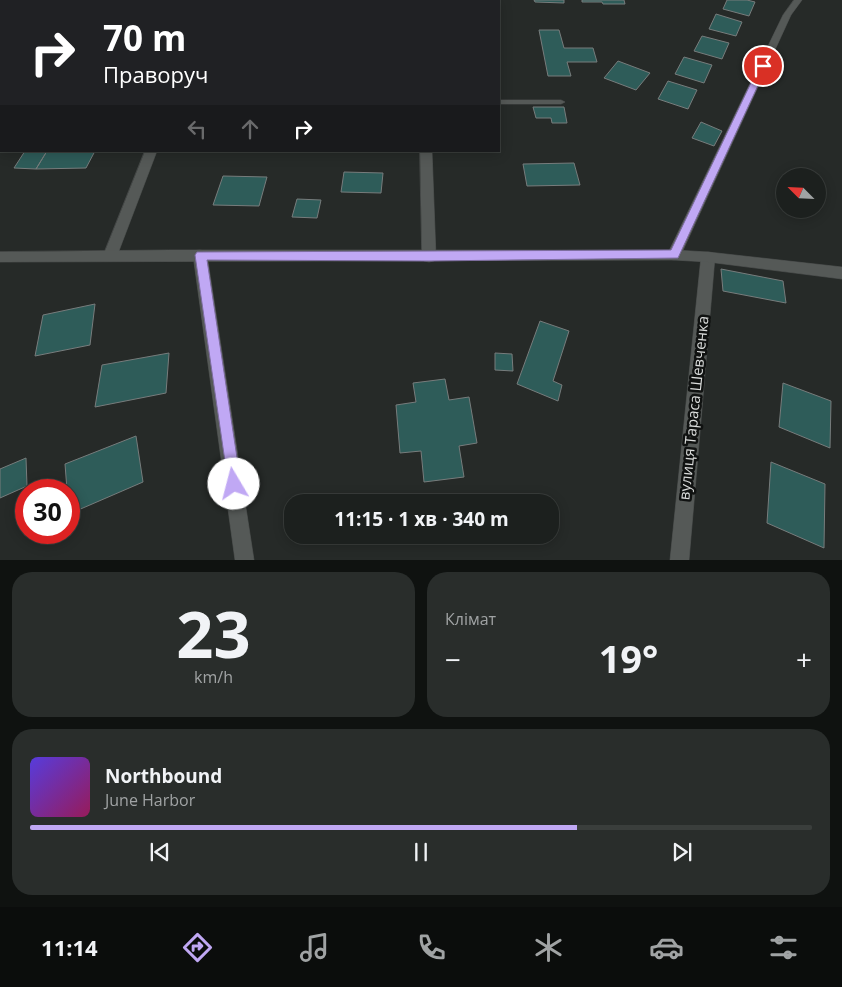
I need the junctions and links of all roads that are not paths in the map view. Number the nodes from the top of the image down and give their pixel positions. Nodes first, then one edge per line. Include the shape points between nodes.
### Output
1 (798, 0) edge
2 (500, 102) edge
3 (561, 102) dead end
4 (150, 152) edge
5 (426, 152) edge
6 (200, 255) junction
7 (674, 255) junction
8 (110, 256) junction
9 (0, 257) edge
10 (429, 257) junction
11 (708, 257) junction
12 (842, 273) edge
13 (245, 560) edge
14 (679, 560) edge

1 - 7 street via 787,14
2 - 3 lane
4 - 8 street
5 - 10 street
6 - 8 street
6 - 10 street
6 - 13 street
7 - 10 street
7 - 11 street
8 - 9 street
11 - 12 street
11 - 14 street, вулиця Тараса Шевченка

